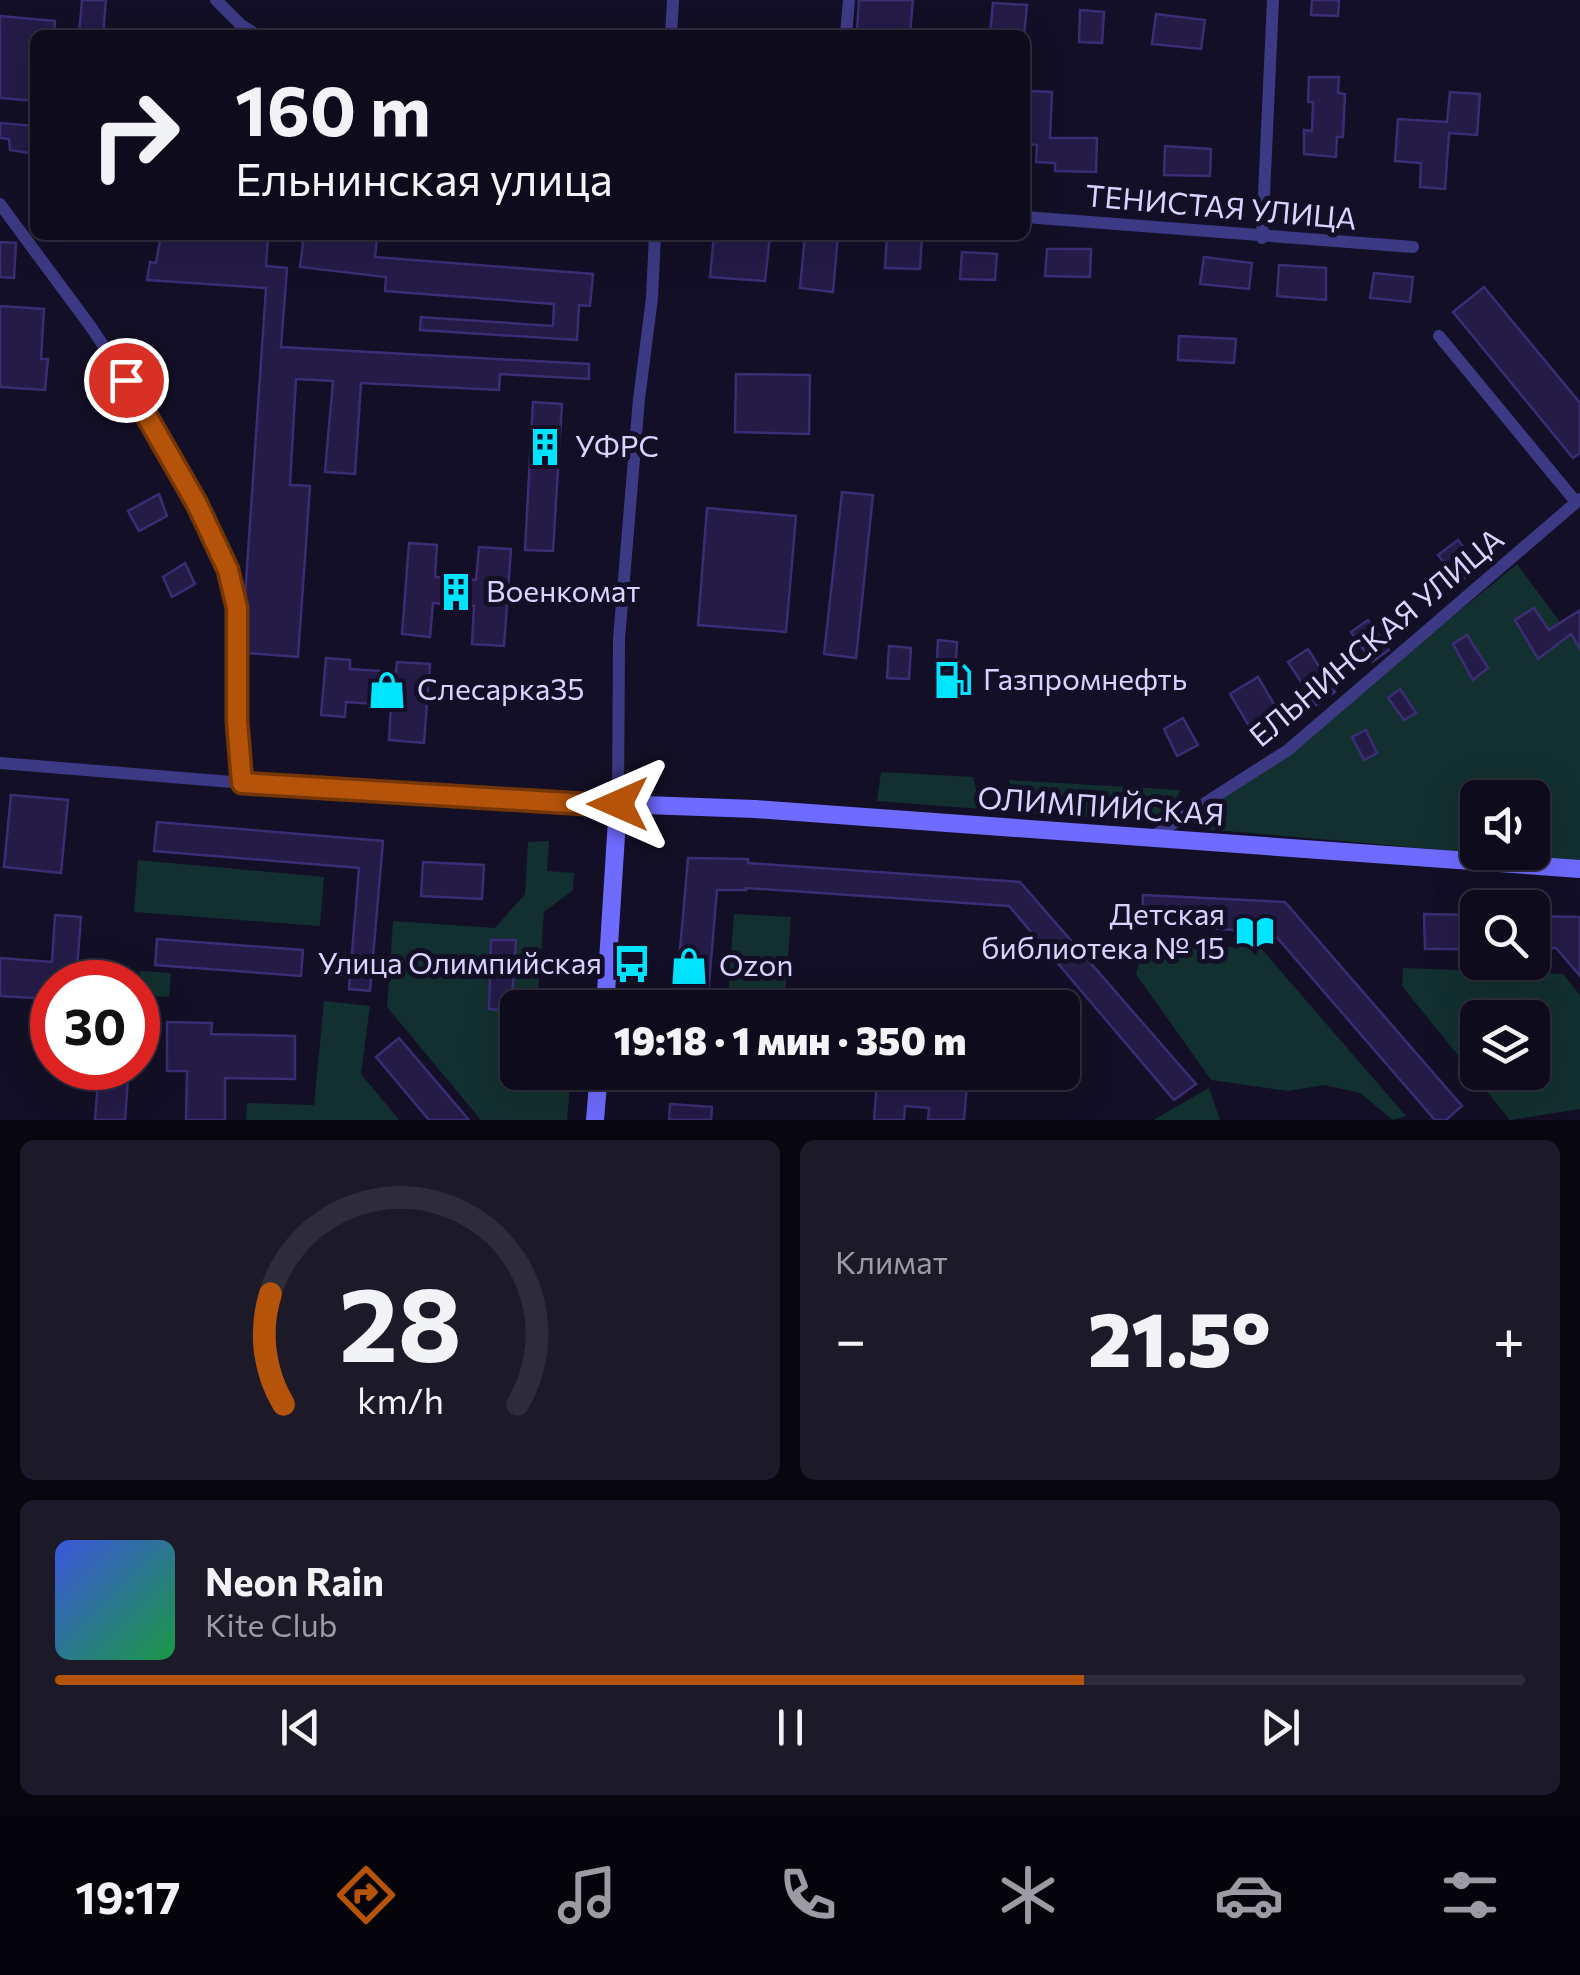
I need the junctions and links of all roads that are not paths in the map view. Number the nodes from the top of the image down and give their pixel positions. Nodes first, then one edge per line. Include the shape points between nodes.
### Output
1 (216, 0) edge
2 (673, 0) edge
3 (850, 0) edge
4 (1273, 0) edge
5 (249, 30) edge
6 (671, 30) edge
7 (847, 30) edge
8 (0, 204) edge
9 (1030, 217) edge
10 (1262, 238) junction
11 (655, 240) edge
12 (1413, 248) dead end
13 (1439, 336) dead end
14 (1578, 501) edge
15 (0, 763) edge
16 (242, 783) junction
17 (618, 804) junction
18 (1150, 839) junction
19 (1580, 869) edge
20 (606, 990) edge
21 (598, 1090) edge
22 (595, 1120) edge

1 - 5 street
2 - 6 street
3 - 7 street
4 - 10 street
8 - 16 street via 142,404 228,570 237,608
9 - 10 street, ТЕНИСТАЯ УЛИЦА
10 - 12 street, ТЕНИСТАЯ УЛИЦА
11 - 17 street via 620,624
13 - 14 street
14 - 18 street, ЕЛЬНИНСКАЯ УЛИЦА via 1288,750
15 - 16 street
16 - 17 street
17 - 18 main road, ОЛИМПИЙСКАЯ
17 - 20 main road
18 - 19 main road, ОЛИМПИЙСКАЯ
21 - 22 main road

